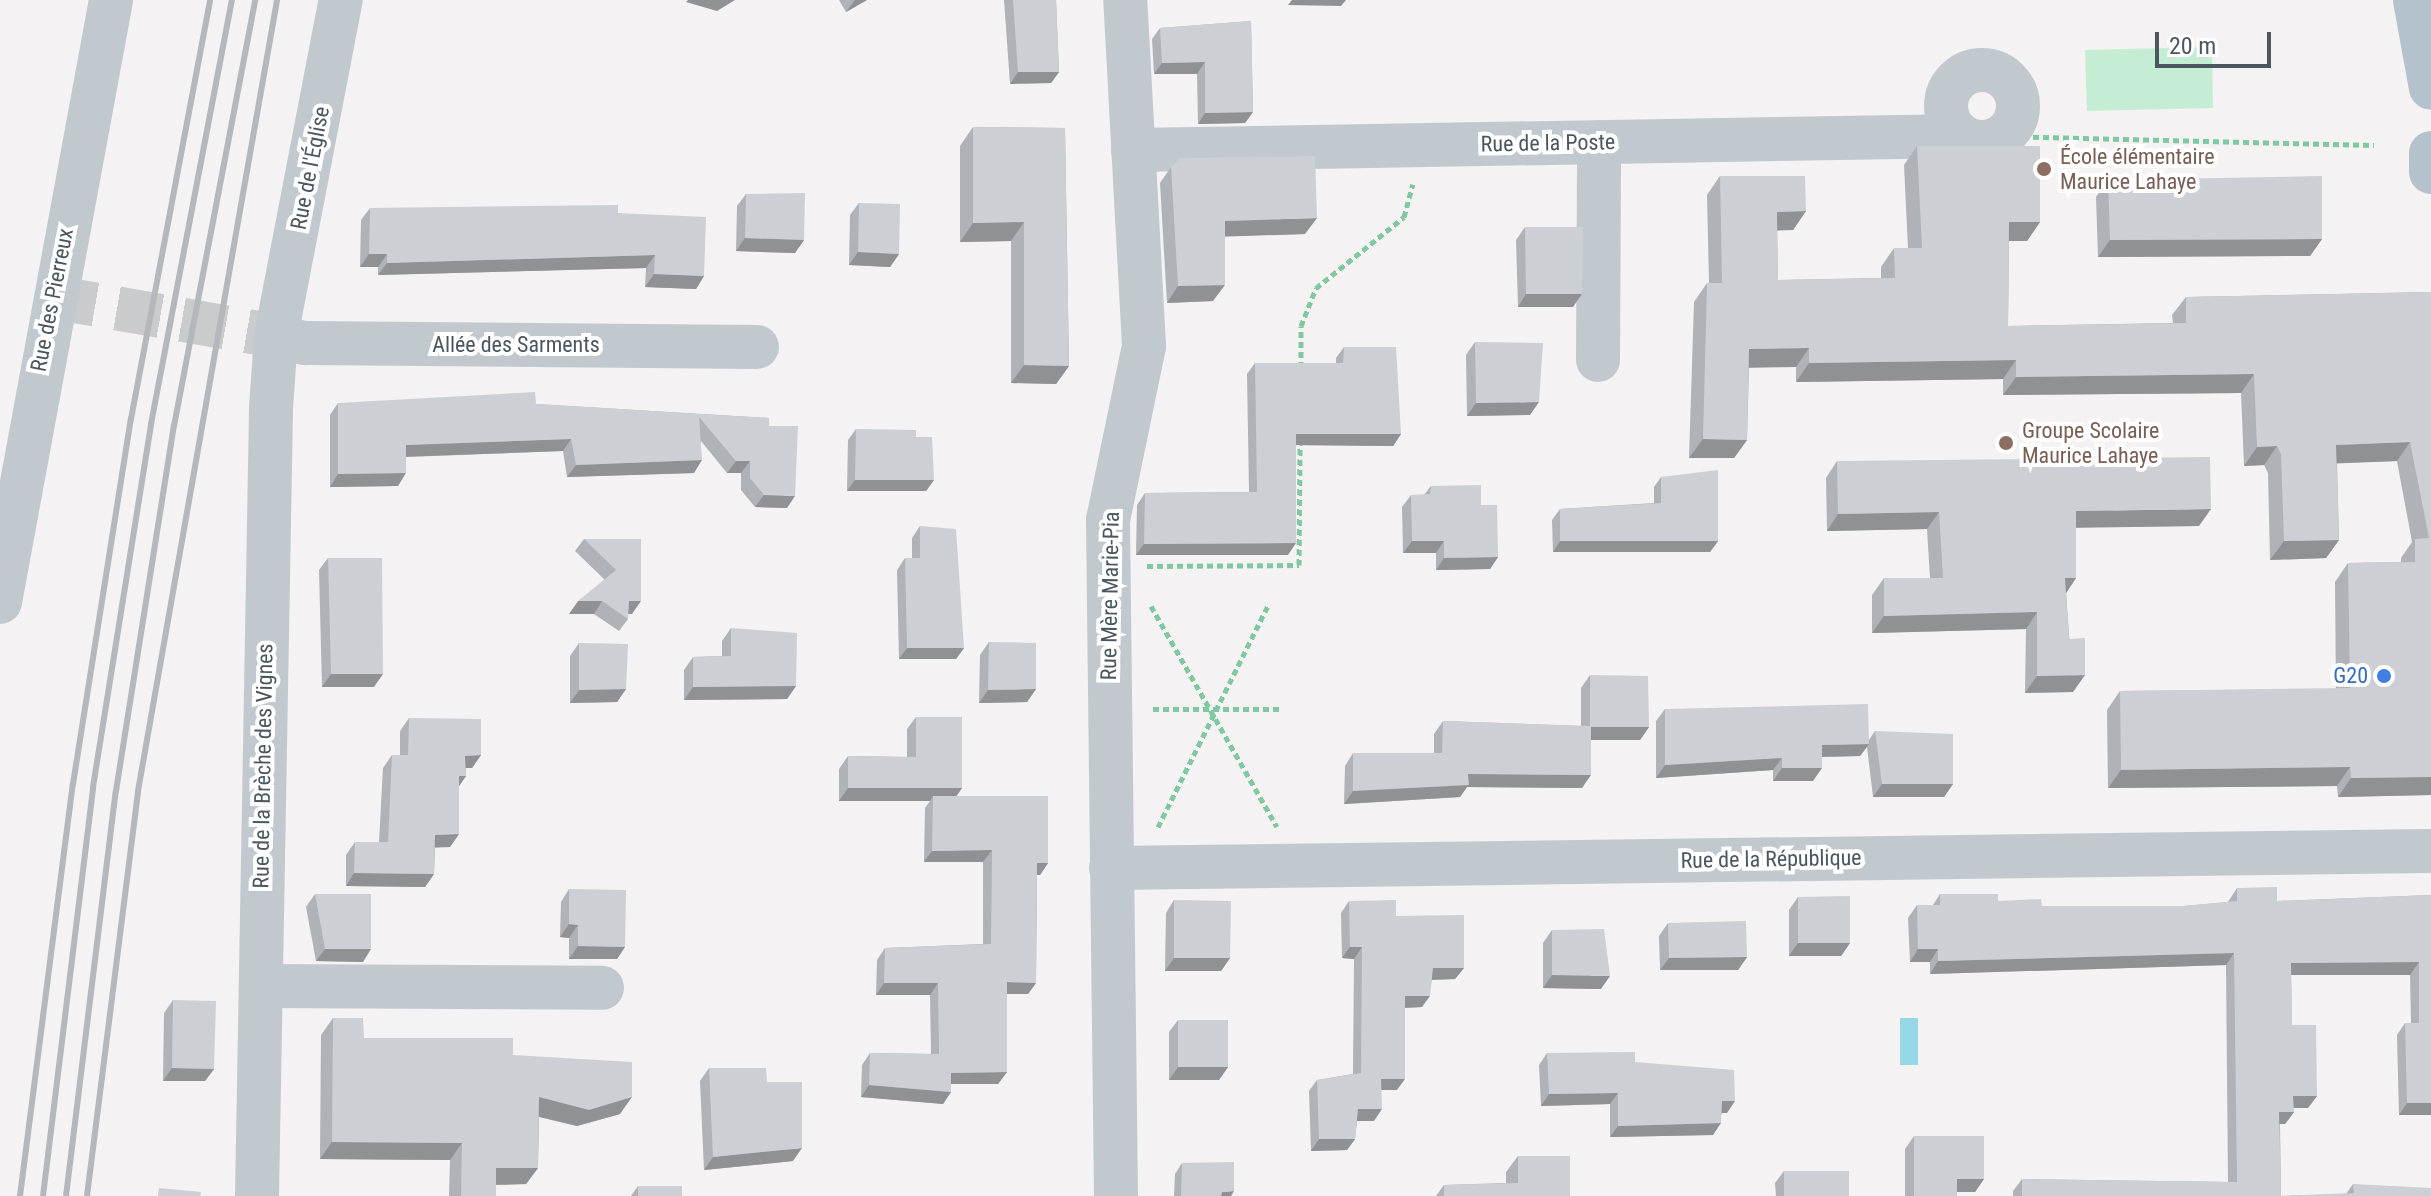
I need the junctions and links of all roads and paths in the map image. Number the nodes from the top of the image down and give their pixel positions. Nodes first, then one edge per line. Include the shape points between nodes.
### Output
1 (111, 0) edge
2 (341, 0) edge
3 (1125, 0) edge
4 (2424, 24) edge
5 (2431, 88) edge
6 (1982, 136) joint
7 (1599, 142) junction
8 (1423, 145) junction
9 (2374, 145) dead end
10 (1133, 150) junction
11 (2431, 153) edge
12 (2431, 172) edge
13 (276, 336) junction
14 (757, 347) dead end
15 (1598, 360) dead end
16 (1301, 374) edge
17 (1300, 422) edge
18 (1108, 582) junction
19 (0, 602) edge
20 (1269, 603) dead end
21 (1109, 707) junction
22 (1279, 709) dead end
23 (1214, 712) junction
24 (2431, 851) edge
25 (1291, 866) junction
26 (1131, 868) junction
27 (262, 986) junction
28 (602, 988) dead end
29 (257, 1196) edge
30 (1116, 1196) edge

1 - 19 street, Rue des Pierreux via 52,297
2 - 13 street, Rue de l'Église
3 - 10 street, Rue Mère Marie-Pia
4 - 5 main road
6 - 7 street, Rue de la Poste
6 - 9 path
7 - 8 street, Rue de la Poste
7 - 15 street
8 - 10 street, Rue de la Poste
8 - 16 path via 1404,217 1316,288 1301,326
10 - 18 street, Rue Mère Marie-Pia via 1144,346 1108,520
11 - 12 main road
13 - 14 street, Allée des Sarments via 305,343
13 - 27 street, Rue de la Brèche des Vignes via 267,485
17 - 18 path via 1299,565
18 - 21 street, Rue Mère Marie-Pia
18 - 23 path via 1152,606
20 - 23 path
21 - 23 path
21 - 26 street, Rue Mère Marie-Pia
22 - 23 path
23 - 25 path via 1275,821
23 - 26 path via 1153,838
24 - 25 street, Rue de la République
25 - 26 street, Rue de la République
26 - 30 street, Rue Mère Marie-Pia
27 - 28 street
27 - 29 street, Rue de la Brèche des Vignes

